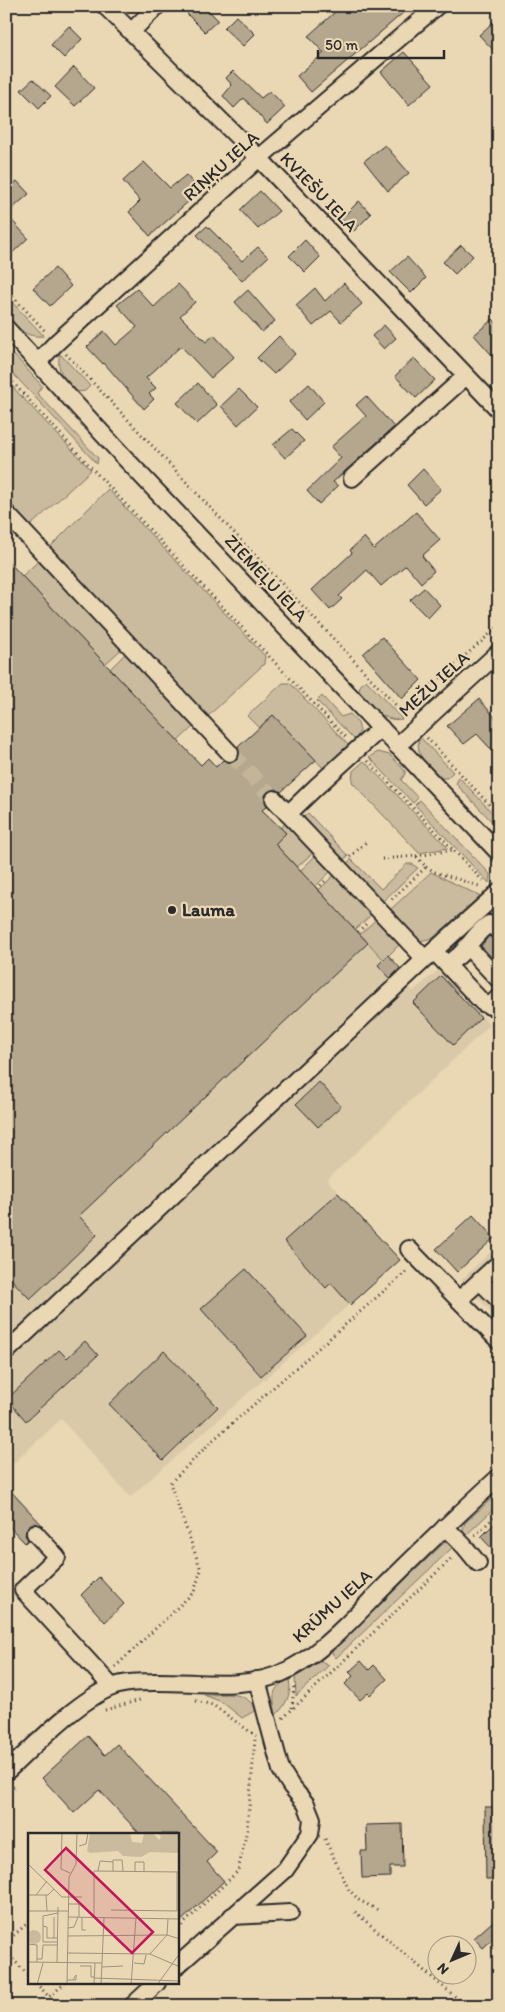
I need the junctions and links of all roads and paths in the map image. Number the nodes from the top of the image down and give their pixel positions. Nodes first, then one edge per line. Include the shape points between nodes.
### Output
1 (105, 6) edge
2 (157, 6) edge
3 (437, 6) edge
4 (131, 32) junction
5 (259, 158) junction
6 (6, 290) edge
7 (6, 328) edge
8 (56, 343) junction
9 (38, 362) junction
10 (6, 375) edge
11 (466, 376) junction
12 (499, 410) edge
13 (352, 478) dead end
14 (6, 512) edge
15 (499, 626) edge
16 (499, 652) edge
17 (402, 711) junction
18 (416, 727) junction
19 (381, 728) junction
20 (397, 746) junction
21 (357, 750) junction
22 (230, 754) tunnel mouth
23 (274, 799) tunnel mouth
24 (288, 814) junction
25 (499, 815) edge
26 (453, 850) junction
27 (499, 853) edge
28 (416, 856) junction
29 (382, 859) dead end
30 (426, 867) junction
31 (495, 893) edge
32 (380, 911) junction
33 (499, 931) edge
34 (358, 932) dead end
35 (467, 946) junction
36 (430, 955) junction
37 (446, 963) junction
38 (499, 980) edge
39 (499, 997) edge
40 (415, 1255) joint
41 (499, 1263) edge
42 (480, 1280) junction
43 (459, 1300) junction
44 (499, 1300) edge
45 (499, 1341) edge
46 (6, 1352) edge
47 (499, 1477) edge
48 (445, 1527) junction
49 (35, 1534) dead end
50 (478, 1563) dead end
51 (292, 1678) dead end
52 (257, 1680) junction
53 (108, 1682) junction
54 (292, 1709) dead end
55 (255, 1736) dead end
56 (6, 1772) edge
57 (312, 1819) junction
58 (380, 1911) dead end
59 (355, 1912) dead end
60 (290, 1913) dead end
61 (232, 1916) junction
62 (28, 1923) edge
63 (179, 1928) edge
64 (6, 1942) edge
65 (6, 1952) edge
66 (179, 1964) edge
67 (28, 1975) edge
68 (37, 1984) edge
69 (64, 1984) edge
70 (156, 1984) edge
71 (132, 2006) edge
72 (466, 2006) edge

1 - 4 street, KVIEŠU IELA
2 - 4 street
3 - 5 street, RIŅĶU IELA
4 - 5 street, KVIEŠU IELA
5 - 8 street, RIŅĶU IELA
5 - 11 street, KVIEŠU IELA
6 - 8 path
7 - 9 street, ZIEMEĻU IELA
8 - 9 street, RIŅĶU IELA
8 - 17 path
9 - 19 street, ZIEMEĻU IELA
10 - 21 path
11 - 12 street, KVIEŠU IELA
11 - 13 street
14 - 22 street
15 - 17 path
16 - 18 street, MEŽU IELA
17 - 18 path
18 - 20 street, MEŽU IELA
18 - 25 path
19 - 20 street, ZIEMEĻU IELA
19 - 21 street
20 - 27 street, ZIEMEĻU IELA
21 - 24 street
21 - 26 path
23 - 24 street
24 - 32 street
26 - 28 path
26 - 31 path
28 - 29 path
28 - 30 path
30 - 31 path
30 - 32 path
31 - 36 street
32 - 34 path
32 - 36 street
33 - 35 street via 489,924
35 - 37 street via 455,961
35 - 38 street
36 - 37 street
36 - 46 street
37 - 39 street via 483,1003 490,1006
40 - 43 street
40 - 53 path via 170,1483 201,1570 194,1592
41 - 42 street
42 - 43 street
42 - 44 street
43 - 45 street
47 - 48 street, KRŪMU IELA
48 - 50 street
48 - 52 street, KRŪMU IELA via 348,1623 309,1656 282,1672
49 - 53 street via 57,1557 23,1590
51 - 54 path
52 - 53 street, KRŪMU IELA via 222,1685
52 - 57 street via 281,1770 306,1804
53 - 56 street, KRŪMU IELA
55 - 63 path via 247,1830 238,1871
57 - 58 path via 329,1846 349,1890 359,1900
57 - 61 street via 310,1834 285,1870
59 - 72 path
60 - 61 street
61 - 66 street
62 - 64 path
65 - 67 path
68 - 69 path via 49,1997
70 - 71 street

